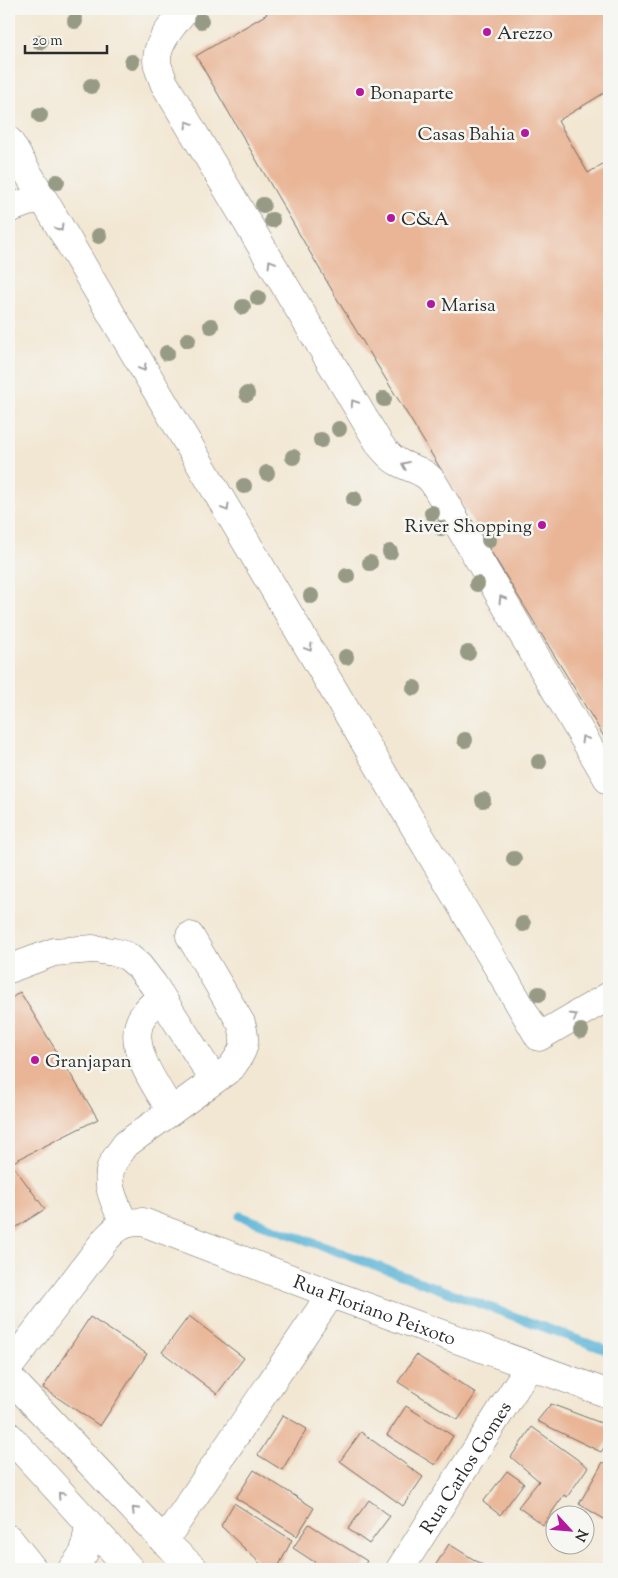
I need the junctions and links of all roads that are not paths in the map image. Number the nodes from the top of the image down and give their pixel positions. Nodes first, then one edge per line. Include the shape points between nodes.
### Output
1 (185, 9) edge
2 (12, 155) edge
3 (42, 197) junction
4 (9, 209) edge
5 (609, 781) edge
6 (190, 936) dead end
7 (9, 969) edge
8 (609, 996) edge
9 (161, 997) junction
10 (214, 1080) junction
11 (170, 1111) junction
12 (134, 1223) junction
13 (331, 1294) junction
14 (530, 1365) junction
15 (9, 1367) edge
16 (9, 1377) edge
17 (609, 1394) edge
18 (9, 1436) edge
19 (89, 1526) junction
20 (9, 1539) edge
21 (164, 1541) junction
22 (33, 1569) edge
23 (72, 1569) edge
24 (130, 1569) edge
25 (194, 1569) edge
26 (400, 1569) edge

5 -> 1 street via 433,482 426,475 398,462 380,445 164,83 157,61 160,48
2 - 3 street
3 - 4 street
3 -> 8 street via 539,1036
6 - 10 street via 244,1030 241,1055 231,1068
7 - 9 street via 54,952 94,949 114,952 127,956 139,966
9 - 10 street
9 - 11 street via 144,1013 137,1030 137,1043
10 - 11 street
11 - 12 street via 126,1144 112,1166 111,1190
12 - 13 street, Rua Floriano Peixoto
12 - 15 street via 116,1229 106,1239
13 - 14 street, Rua Floriano Peixoto
13 - 21 street
14 - 17 street, Rua Floriano Peixoto
14 - 26 street, Rua Carlos Gomes
21 -> 16 street
19 -> 18 street
19 - 23 street via 84,1553
19 - 24 street
20 - 22 street
21 - 25 street

